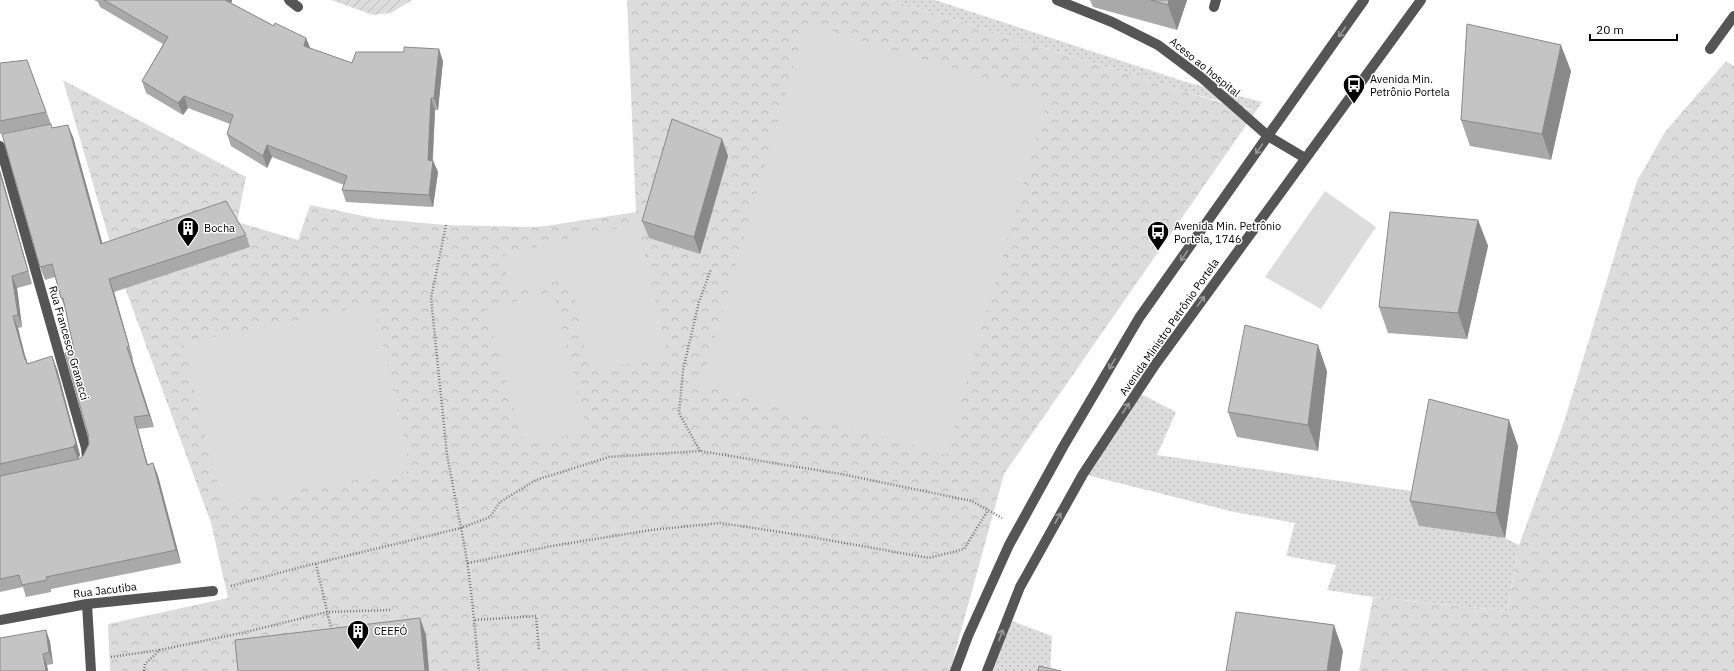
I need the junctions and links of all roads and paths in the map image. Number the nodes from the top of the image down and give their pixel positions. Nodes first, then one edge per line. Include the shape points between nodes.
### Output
1 (288, 0) edge
2 (1058, 0) edge
3 (1364, 0) edge
4 (1421, 0) edge
5 (298, 7) dead end
6 (1734, 16) edge
7 (1710, 49) dead end
8 (1268, 136) junction
9 (2, 142) edge
10 (1306, 158) junction
11 (446, 225) dead end
12 (711, 269) dead end
13 (700, 451) junction
14 (75, 466) edge
15 (988, 510) junction
16 (1018, 527) junction
17 (461, 528) junction
18 (468, 563) junction
19 (316, 564) junction
20 (213, 591) joint
21 (87, 604) junction
22 (390, 610) dead end
23 (327, 612) junction
24 (0, 620) edge
25 (475, 620) junction
26 (333, 639) edge
27 (160, 650) junction
28 (539, 650) dead end
29 (110, 657) dead end
30 (91, 671) edge
31 (144, 671) edge
32 (479, 671) edge
33 (955, 671) edge
34 (987, 671) edge

1 - 5 street
2 - 8 street, Aceso ao hospital via 1112,22 1158,45 1202,78
3 -> 8 street
4 - 10 street, Avenida Ministro Petrônio Portela
6 - 7 street
8 - 10 street, Aceso ao hospital
8 -> 16 street via 1139,318
9 - 14 street, Rua Francesco Granacci via 86,448 85,463
34 -> 10 street, Avenida Ministro Petrônio Portela via 1020,587 1083,474 1155,365
11 - 17 path via 431,298 447,455
12 - 13 path via 699,302 683,370 679,413
13 - 15 path via 841,474 972,501
13 - 17 path via 609,457 536,480 500,502 490,517
15 - 16 path
15 - 18 path via 964,549 929,558 720,523 651,530
16 - 33 street via 971,629
17 - 18 path
17 - 19 path
18 - 25 path
19 - 20 path
19 - 23 path
20 - 21 street, Rua Jacutiba
21 - 24 street, Rua Jacutiba
21 - 30 street
22 - 23 path
23 - 26 path
23 - 27 path
25 - 28 path via 536,616
25 - 32 path
27 - 29 path
27 - 31 path via 145,664

